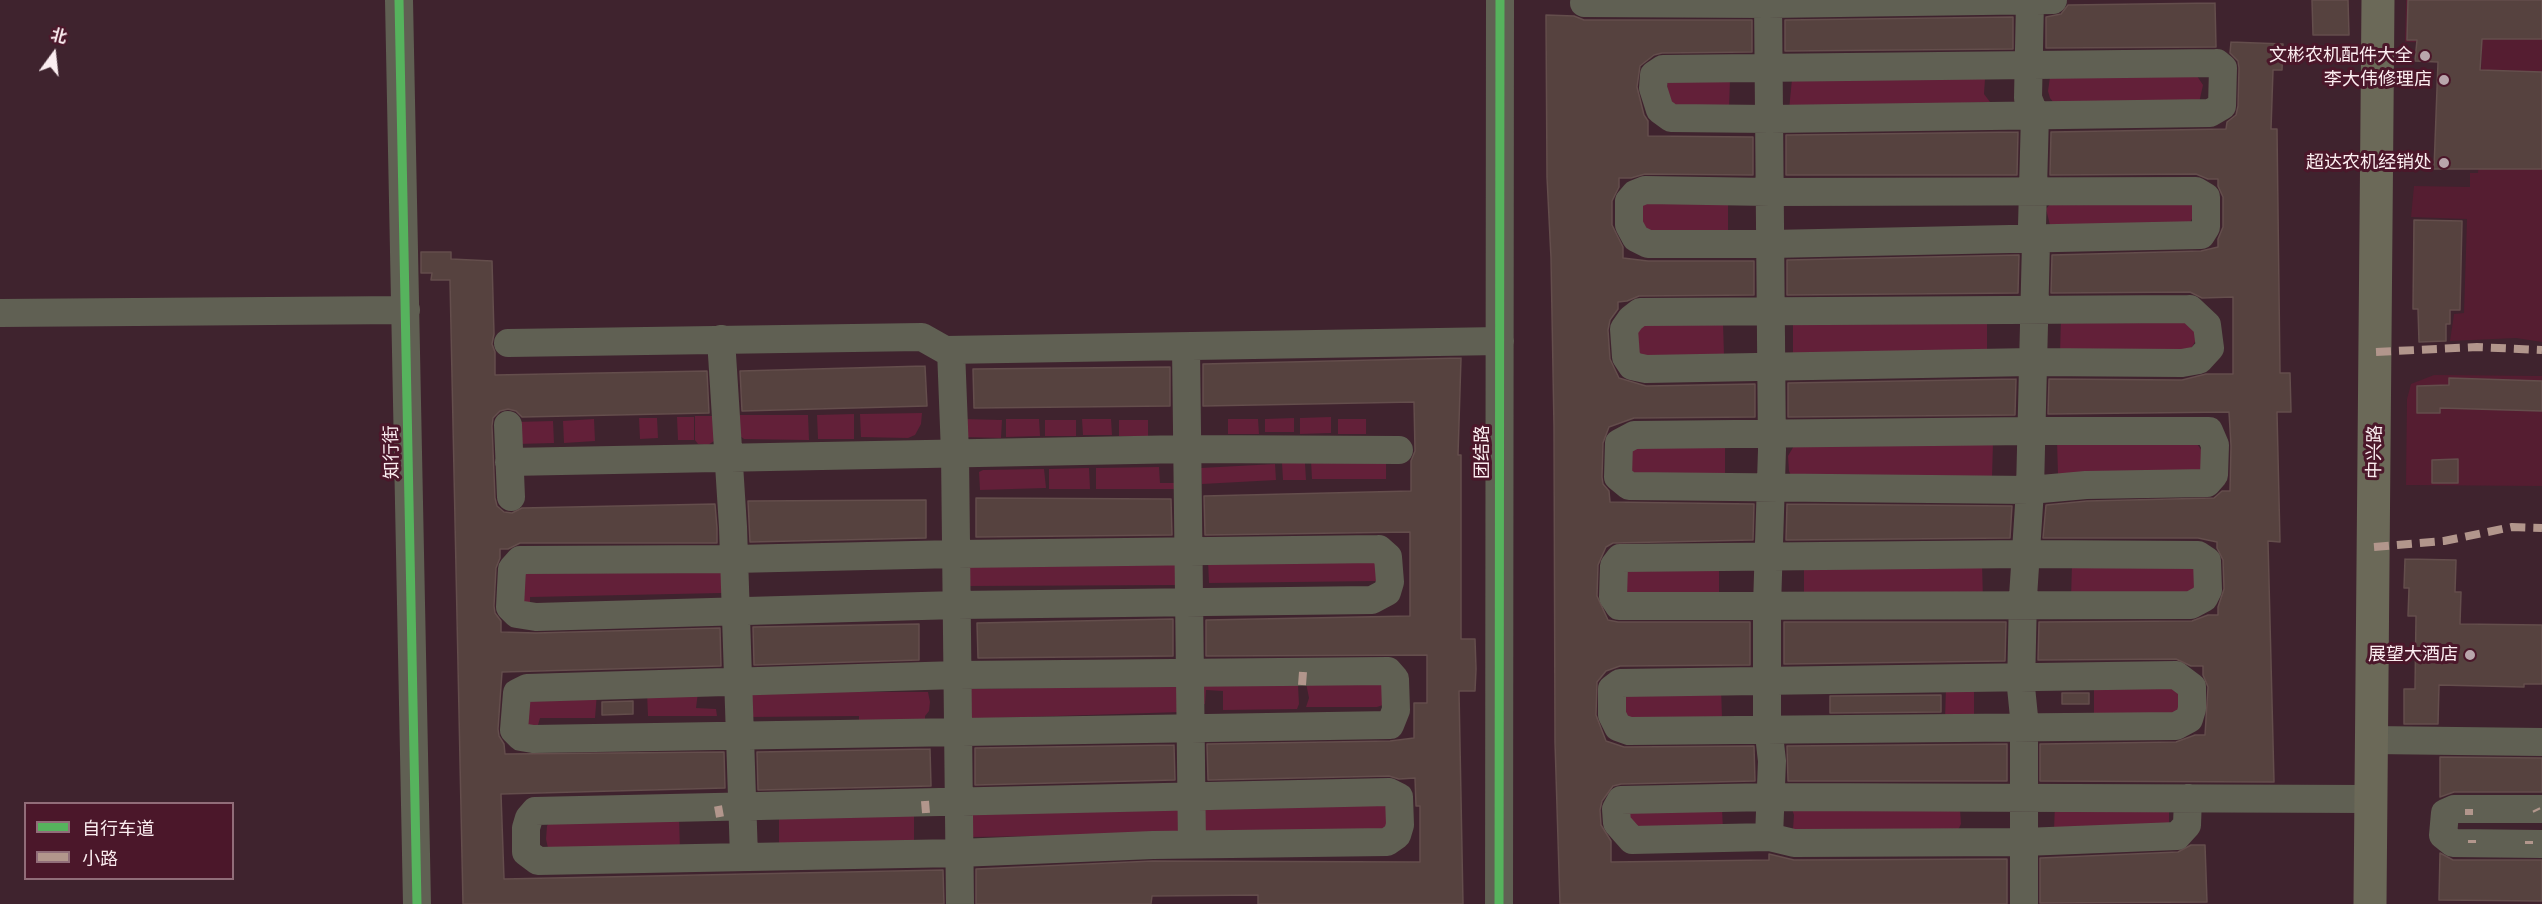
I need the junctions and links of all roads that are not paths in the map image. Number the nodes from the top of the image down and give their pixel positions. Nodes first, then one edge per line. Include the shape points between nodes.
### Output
1 (399, 0) edge
2 (1500, 0) edge
3 (2030, 0) edge
4 (2053, 0) edge
5 (2378, 0) edge
6 (1768, 2) edge
7 (1584, 3) dead end
8 (2029, 66) junction
9 (1769, 69) junction
10 (2035, 115) junction
11 (1770, 119) junction
12 (2033, 191) junction
13 (1770, 192) junction
14 (2035, 238) junction
15 (1771, 244) junction
16 (406, 310) junction
17 (2033, 311) junction
18 (1771, 313) junction
19 (0, 314) edge
20 (721, 339) junction
21 (1500, 341) junction
22 (508, 343) dead end
23 (1186, 347) junction
24 (951, 350) junction
25 (2032, 362) junction
26 (1772, 367) junction
27 (508, 425) dead end
28 (2031, 432) junction
29 (1772, 435) junction
30 (1187, 449) junction
31 (1399, 450) dead end
32 (956, 453) junction
33 (729, 456) junction
34 (509, 462) junction
35 (1771, 488) junction
36 (2030, 490) junction
37 (511, 497) dead end
38 (1188, 551) junction
39 (957, 554) junction
40 (2026, 554) junction
41 (1769, 556) junction
42 (734, 559) junction
43 (1189, 602) junction
44 (957, 605) junction
45 (2022, 605) junction
46 (1767, 606) junction
47 (736, 609) junction
48 (1190, 673) junction
49 (958, 675) junction
50 (2021, 678) junction
51 (738, 681) junction
52 (1767, 681) junction
53 (2025, 726) junction
54 (1768, 728) junction
55 (1190, 729) junction
56 (958, 734) junction
57 (740, 737) junction
58 (2372, 740) junction
59 (2542, 742) edge
60 (1191, 795) junction
61 (1771, 797) junction
62 (2025, 798) junction
63 (2188, 798) junction
64 (2371, 799) junction
65 (959, 800) junction
66 (742, 805) junction
67 (2542, 809) edge
68 (1769, 837) junction
69 (2024, 842) junction
70 (1192, 844) junction
71 (2542, 844) edge
72 (959, 853) junction
73 (744, 857) junction
74 (417, 904) edge
75 (960, 904) edge
76 (1499, 904) edge
77 (2024, 904) edge
78 (2370, 904) edge

1 - 16 street, 知行街
2 - 21 street, 团结路
3 - 4 street
3 - 6 street
3 - 8 street
5 - 58 main road, 中兴路
6 - 7 street
6 - 9 street
8 - 9 street
8 - 10 street via 2028,98
8 - 10 street via 2217,63 2223,68 2222,106 2210,113
9 - 11 street
9 - 11 street via 1663,69 1654,75 1653,88 1660,110 1671,118
10 - 11 street
10 - 12 street
11 - 13 street
12 - 13 street
12 - 14 street
12 - 14 street via 2196,191 2206,197 2206,227 2200,235
13 - 15 street
13 - 15 street via 1645,190 1629,201 1629,225 1636,238 1648,244
14 - 15 street
14 - 17 street
15 - 18 street
16 - 19 street
16 - 74 street, 知行街
17 - 18 street
17 - 25 street
17 - 25 street via 2190,309 2207,325 2211,348 2199,360 2182,363
18 - 26 street
18 - 26 street via 1640,312 1624,329 1626,357 1632,366
20 - 22 street
20 - 24 street via 922,337
20 - 33 street
21 - 23 street
21 - 76 street, 团结路
23 - 24 street
23 - 30 street
24 - 32 street
25 - 26 street
25 - 28 street
26 - 29 street
27 - 34 street
28 - 29 street
28 - 36 street
28 - 36 street via 2209,431 2215,445 2214,475 2207,483
29 - 35 street
29 - 35 street via 1634,435 1619,443 1618,477 1629,486
30 - 31 street
30 - 32 street
30 - 38 street
32 - 33 street
32 - 39 street
33 - 34 street
33 - 42 street
34 - 37 street
35 - 36 street
35 - 41 street
36 - 40 street
38 - 39 street
38 - 43 street
38 - 43 street via 1379,549 1388,557 1390,582 1387,592 1372,600
39 - 42 street
39 - 44 street
40 - 41 street
40 - 45 street
40 - 45 street via 2198,555 2207,561 2208,590 2204,598 2191,605
41 - 46 street
41 - 46 street via 1620,558 1614,566 1613,597 1619,606
42 - 47 street
42 - 47 street via 520,560 512,569 510,607 517,614 536,616
43 - 44 street
43 - 48 street
44 - 47 street
44 - 49 street
45 - 46 street
45 - 50 street
46 - 52 street
47 - 51 street
48 - 49 street
48 - 55 street
48 - 55 street via 1388,671 1395,679 1396,710 1390,725
49 - 51 street
49 - 56 street
50 - 52 street
50 - 53 street
50 - 53 street via 2176,675 2192,687 2189,719 2176,726
51 - 57 street
51 - 57 street via 527,688 517,693 514,730 521,737 533,739
52 - 54 street
52 - 54 street via 1620,683 1612,689 1612,715 1618,727 1629,731
53 - 54 street
53 - 62 street
54 - 61 street
55 - 56 street
55 - 60 street
56 - 57 street
56 - 65 street
57 - 66 street
58 - 59 street
58 - 64 main road, 中兴路
60 - 65 street
60 - 70 street
60 - 70 street via 1389,792 1399,797 1400,825 1397,836 1388,842
61 - 62 street
61 - 68 street
61 - 68 street via 1621,800 1616,809 1617,823 1632,840
62 - 63 street
62 - 69 street
63 - 64 street
63 - 69 street via 2187,825 2177,836
64 - 78 main road, 中兴路
65 - 66 street
65 - 72 street
66 - 73 street
66 - 73 street via 535,811 526,828 525,852 538,861
67 - 71 street via 2454,809 2445,813 2443,836 2453,843
68 - 69 street via 1794,843
69 - 77 street
70 - 72 street
72 - 73 street
72 - 75 street

